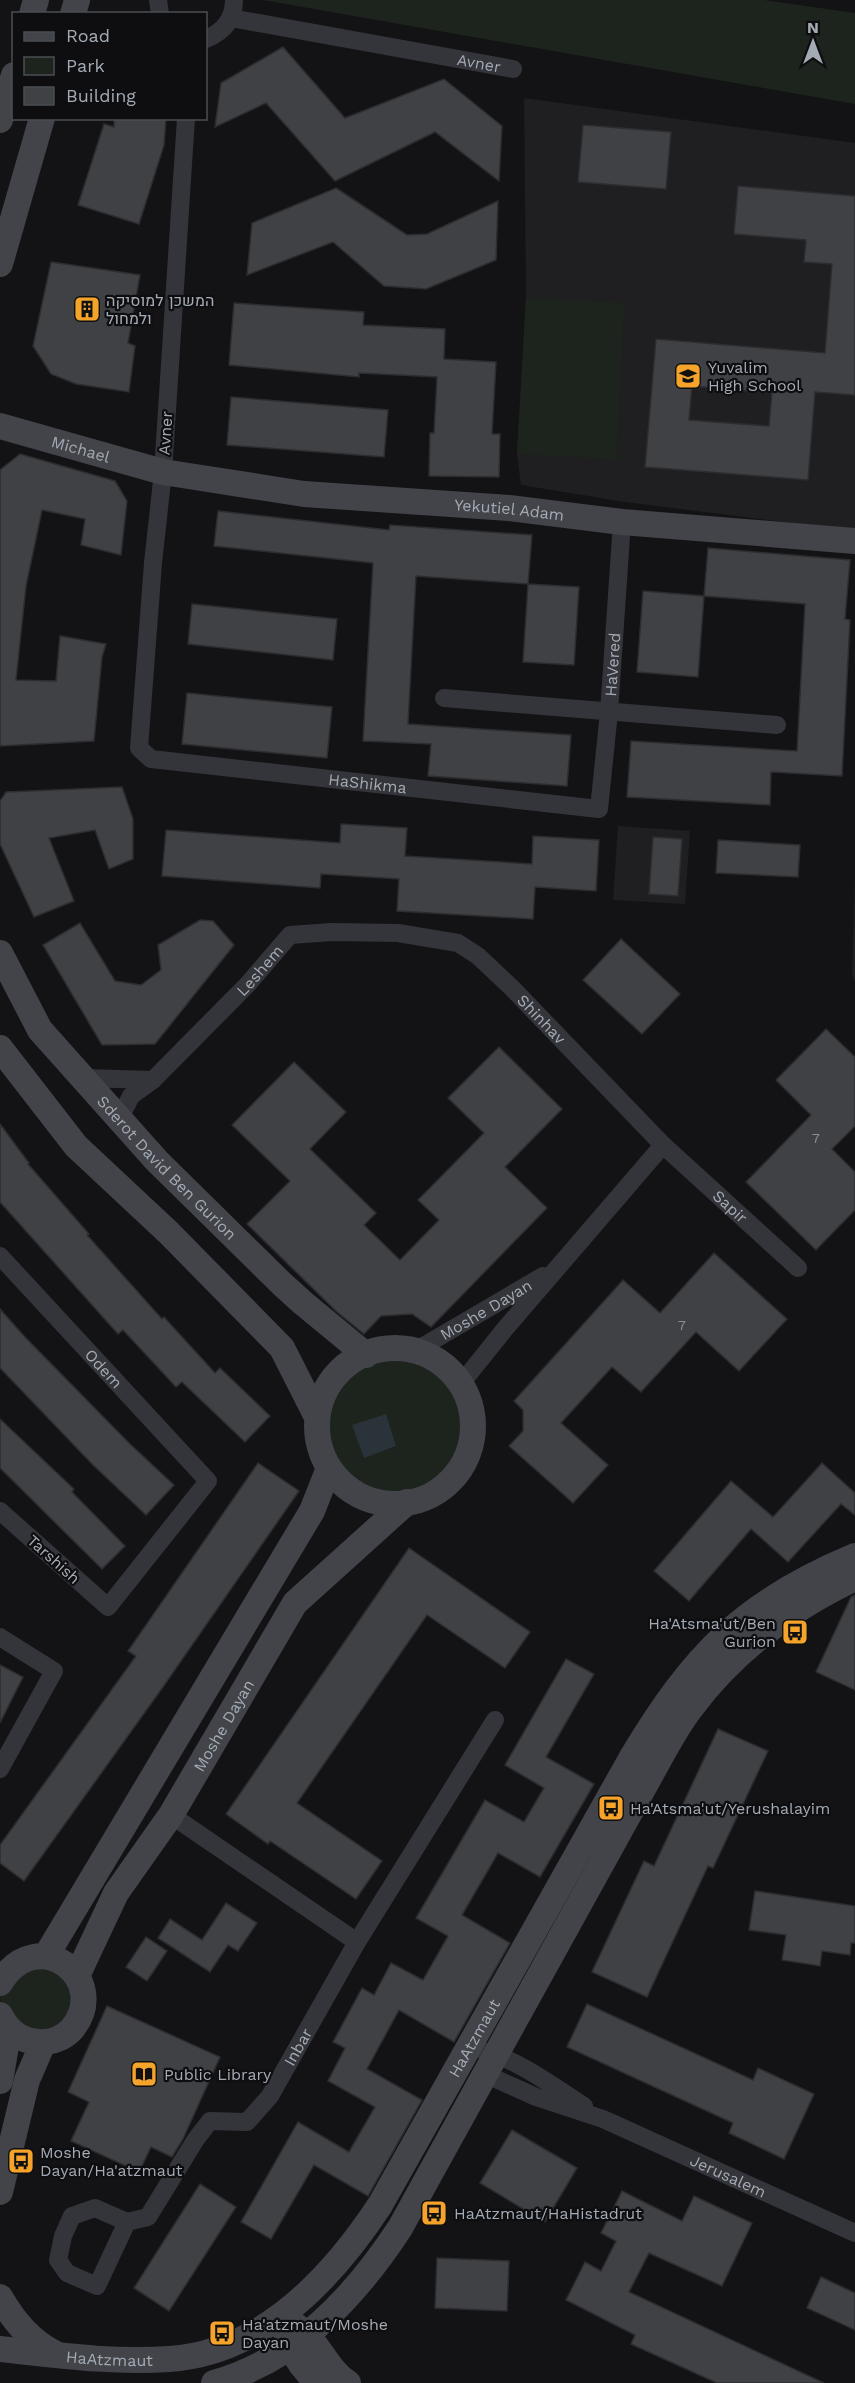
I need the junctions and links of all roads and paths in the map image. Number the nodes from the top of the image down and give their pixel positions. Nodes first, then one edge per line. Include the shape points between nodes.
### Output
1 (233, 9) edge
2 (207, 39) edge
3 (513, 69) dead end
4 (12, 81) edge
5 (0, 120) edge
6 (41, 120) edge
7 (186, 120) edge
8 (0, 264) edge
9 (0, 426) edge
10 (163, 472) junction
11 (622, 522) junction
12 (855, 541) edge
13 (444, 698) dead end
14 (609, 711) junction
15 (777, 725) dead end
16 (139, 748) joint
17 (599, 809) joint
18 (398, 933) joint
19 (0, 953) edge
20 (0, 1048) edge
21 (83, 1078) junction
22 (153, 1080) junction
23 (119, 1120) junction
24 (663, 1145) junction
25 (0, 1256) edge
26 (557, 1267) junction
27 (798, 1268) dead end
28 (415, 1352) junction
29 (366, 1355) junction
30 (460, 1385) junction
31 (317, 1417) junction
32 (329, 1468) junction
33 (407, 1503) junction
34 (0, 1511) edge
35 (855, 1556) edge
36 (855, 1578) edge
37 (108, 1607) joint
38 (0, 1637) edge
39 (495, 1720) dead end
40 (0, 1768) edge
41 (171, 1815) junction
42 (357, 1942) junction
43 (46, 1956) junction
44 (3, 1972) edge
45 (77, 1976) junction
46 (5, 2022) edge
47 (43, 2043) junction
48 (465, 2050) junction
49 (491, 2064) junction
50 (0, 2081) edge
51 (0, 2192) edge
52 (127, 2222) dead end
53 (855, 2233) edge
54 (0, 2297) edge
55 (281, 2315) junction
56 (300, 2341) junction
57 (0, 2349) edge
58 (57, 2354) junction
59 (214, 2383) edge
60 (319, 2383) edge
61 (348, 2383) edge

1 - 2 street via 225,28
1 - 3 street, Avner
4 - 5 street
6 - 8 street
7 - 10 street, Avner
9 - 10 street, Michael
10 - 11 street, Yekutiel Adam via 304,494 509,508
10 - 16 street, Avner
11 - 12 street, Yekutiel Adam
11 - 14 street, HaVered
13 - 14 street
14 - 15 street
14 - 17 street, HaVered
16 - 17 street, HaShikma via 151,759
18 - 22 street, Leshem via 290,935 248,984
18 - 24 street, Shinhav via 458,943 478,957
19 - 21 street, Sderot David Ben Gurion via 40,1030
20 - 31 street via 76,1146 282,1348
21 - 22 street
21 - 23 street, Sderot David Ben Gurion
22 - 23 street, Leshem via 131,1096
23 - 29 street, Sderot David Ben Gurion via 289,1290
24 - 26 street, Moshe Dayan
24 - 27 street, Sapir
25 - 37 street, Odem via 207,1481
26 - 28 street, Moshe Dayan
26 - 30 street, Moshe Dayan
28 - 29 street via 385,1349
28 - 30 street via 434,1359
29 - 31 street via 340,1371 325,1392
30 - 33 street via 473,1420 471,1445 461,1469 444,1487
31 - 32 street via 319,1443
32 - 33 street via 346,1487 369,1500
32 - 43 street, Moshe Dayan via 312,1511
33 - 41 street, Moshe Dayan via 295,1604
34 - 37 street, Tarshish
35 - 48 street, HaAtzmaut via 789,1587 750,1612 691,1669 632,1756
36 - 49 street, HaAtzmaut via 792,1613 758,1638 716,1676 689,1710
38 - 40 street via 54,1671
39 - 42 street, Inbar
41 - 42 street
41 - 45 street, Moshe Dayan via 116,1893
42 - 52 street, Inbar via 270,2096 247,2122 210,2121 148,2217
43 - 44 street via 32,1956
43 - 45 street via 60,1960
45 - 47 street via 84,1994 78,2021 63,2036
46 - 47 street via 15,2035
46 - 50 street
47 - 51 street via 27,2080
48 - 49 street, Jerusalem
48 - 55 street, HaAtzmaut via 363,2230 331,2271
49 - 53 street, Jerusalem via 536,2097 603,2119
49 - 56 street, HaAtzmaut via 383,2254 352,2294
54 - 58 street via 24,2331 43,2348
55 - 56 street
55 - 58 street, HaAtzmaut via 235,2342 204,2354 125,2360
56 - 59 street, HaAtzmaut via 254,2368
56 - 60 street via 310,2376
56 - 61 street
57 - 58 street, HaAtzmaut

